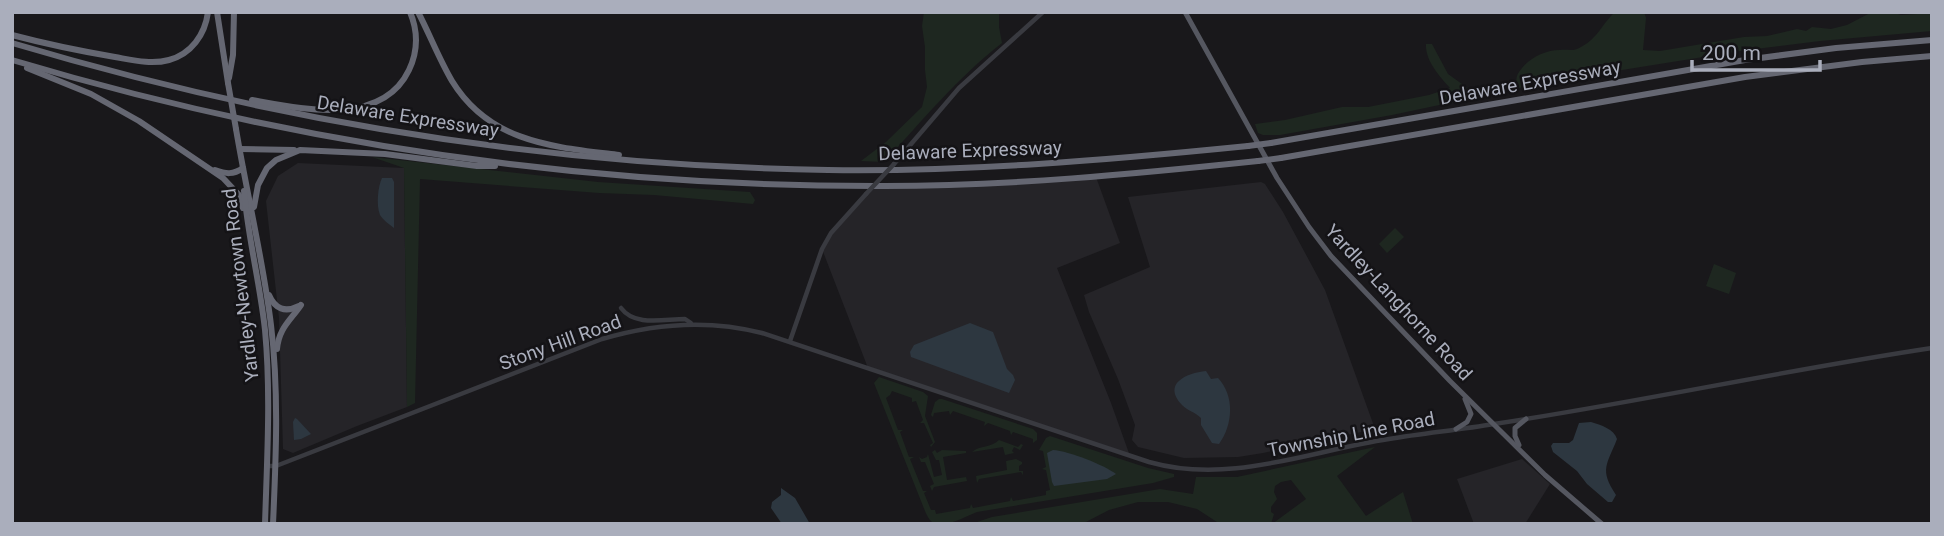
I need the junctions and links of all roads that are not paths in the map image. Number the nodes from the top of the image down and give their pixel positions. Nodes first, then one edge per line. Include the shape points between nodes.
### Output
1 (208, 12) edge
2 (217, 12) edge
3 (234, 12) edge
4 (410, 12) edge
5 (418, 12) edge
6 (1042, 12) edge
7 (1185, 12) edge
8 (12, 35) edge
9 (1932, 40) edge
10 (12, 43) edge
11 (1932, 56) edge
12 (12, 61) edge
13 (228, 83) junction
14 (198, 92) junction
15 (240, 149) junction
16 (300, 150) junction
17 (526, 167) junction
18 (210, 168) junction
19 (243, 168) junction
20 (830, 170) junction
21 (250, 217) junction
22 (266, 290) junction
23 (621, 308) dead end
24 (692, 324) junction
25 (790, 341) junction
26 (1932, 348) edge
27 (1460, 391) junction
28 (276, 396) junction
29 (1526, 419) junction
30 (1494, 424) junction
31 (1456, 429) junction
32 (1525, 454) junction
33 (268, 466) junction
34 (276, 466) junction
35 (265, 524) edge
36 (273, 524) edge
37 (1602, 524) edge

1 - 8 highway via 192,48 156,62
2 - 13 highway, Yardley-Newtown Road
3 - 13 highway
4 - 14 highway via 416,34 412,64 396,88 374,103 321,110
5 - 20 highway via 464,99 495,125 517,136 622,155
6 - 25 street, bridge via 959,88 831,233
7 - 27 main road, Yardley-Langhorne Road via 1309,227 1345,272
9 - 20 highway, Delaware Expressway, bridge via 1745,60 1248,146 1032,165
10 - 14 highway, Delaware Expressway
11 - 17 highway, Delaware Expressway, bridge via 1745,76 1282,158 1074,179 783,185
12 - 17 highway, Delaware Expressway via 270,125
12 - 18 highway via 108,103
13 - 15 highway, Yardley-Newtown Road, bridge
14 - 20 highway, Delaware Expressway via 343,123 515,149 667,163
15 - 16 highway
15 - 19 highway, Yardley-Newtown Road
16 - 17 highway
16 - 21 highway via 275,160 263,173
18 - 19 highway via 228,174
18 - 21 highway via 234,190
19 - 21 highway, Yardley-Newtown Road
21 - 22 highway, Yardley-Newtown Road
21 - 33 highway, Yardley-Newtown Road via 264,328
22 - 28 highway, Yardley-Newtown Road
22 - 28 highway via 275,306 283,310 300,305 278,335
23 - 24 street via 632,318 685,319
24 - 25 street, Stony Hill Road via 738,327
24 - 34 street, Stony Hill Road via 651,327 602,339
25 - 31 street, Township Line Road via 1149,462 1190,470 1241,469
26 - 29 street, Township Line Road
27 - 30 main road, Yardley-Langhorne Road
27 - 31 main road via 1471,414
28 - 34 highway, Yardley-Newtown Road
29 - 30 street, Township Line Road
29 - 32 main road via 1515,432
30 - 31 street, Township Line Road
30 - 32 main road, Yardley-Langhorne Road
32 - 37 main road, Yardley-Langhorne Road
33 - 34 street, Stony Hill Road
33 - 35 highway, Yardley-Newtown Road
34 - 36 highway, Yardley-Newtown Road

